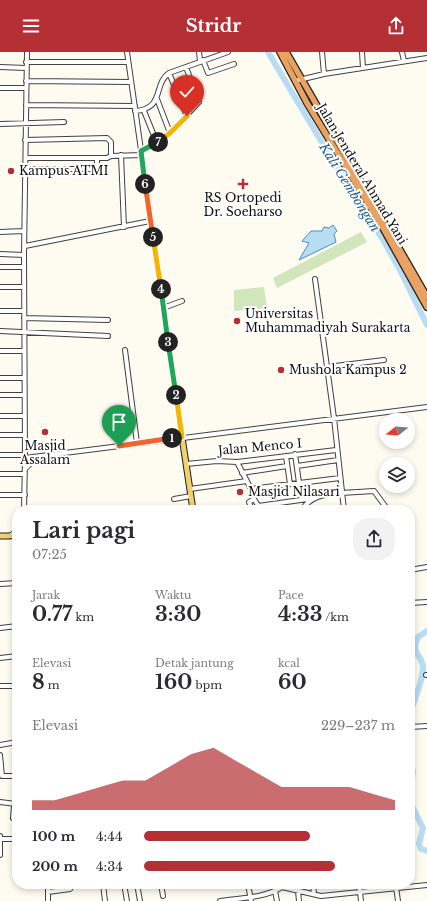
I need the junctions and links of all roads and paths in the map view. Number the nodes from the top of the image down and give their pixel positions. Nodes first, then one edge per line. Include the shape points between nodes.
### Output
1 (27, 52) edge
2 (127, 52) edge
3 (199, 52) edge
4 (228, 52) edge
5 (280, 52) edge
6 (286, 52) edge
7 (322, 52) edge
8 (362, 52) edge
9 (402, 52) edge
10 (427, 58) edge
11 (202, 60) junction
12 (404, 61) junction
13 (26, 62) junction
14 (128, 62) junction
15 (234, 64) dead end
16 (0, 67) edge
17 (186, 67) junction
18 (26, 68) junction
19 (363, 68) junction
20 (169, 73) junction
21 (324, 74) junction
22 (297, 80) junction
23 (26, 81) junction
24 (131, 82) junction
25 (0, 88) edge
26 (26, 88) junction
27 (157, 99) junction
28 (26, 105) junction
29 (135, 106) junction
30 (135, 111) junction
31 (144, 111) junction
32 (187, 116) junction
33 (64, 122) dead end
34 (25, 123) junction
35 (0, 124) edge
36 (170, 133) junction
37 (25, 140) junction
38 (157, 142) junction
39 (141, 153) junction
40 (121, 155) junction
41 (111, 156) junction
42 (26, 158) junction
43 (97, 158) junction
44 (25, 169) junction
45 (352, 170) junction
46 (150, 221) junction
47 (124, 226) junction
48 (24, 231) junction
49 (0, 232) edge
50 (24, 246) junction
51 (0, 254) edge
52 (24, 255) junction
53 (0, 267) edge
54 (24, 267) junction
55 (315, 279) dead end
56 (0, 287) edge
57 (24, 287) junction
58 (427, 297) edge
59 (182, 301) dead end
60 (427, 307) edge
61 (163, 308) junction
62 (0, 311) edge
63 (24, 311) junction
64 (24, 318) junction
65 (108, 320) dead end
66 (0, 331) edge
67 (24, 332) junction
68 (108, 336) dead end
69 (125, 350) dead end
70 (0, 351) edge
71 (24, 351) junction
72 (384, 360) dead end
73 (327, 367) junction
74 (0, 378) edge
75 (24, 378) junction
76 (0, 395) edge
77 (24, 395) junction
78 (427, 407) edge
79 (0, 416) edge
80 (24, 416) junction
81 (334, 418) junction
82 (0, 435) edge
83 (25, 435) junction
84 (182, 437) junction
85 (137, 443) junction
86 (336, 450) junction
87 (295, 454) junction
88 (0, 456) edge
89 (286, 456) junction
90 (25, 457) junction
91 (37, 457) junction
92 (338, 460) junction
93 (237, 462) junction
94 (186, 464) junction
95 (287, 466) junction
96 (297, 466) junction
97 (24, 472) junction
98 (242, 473) junction
99 (0, 474) edge
100 (340, 478) junction
101 (247, 481) junction
102 (299, 483) junction
103 (290, 484) junction
104 (251, 489) junction
105 (190, 490) junction
106 (341, 492) junction
107 (0, 495) edge
108 (25, 495) junction
109 (191, 496) junction
110 (315, 498) junction
111 (174, 499) dead end
112 (252, 500) junction
113 (24, 505) edge
114 (192, 505) edge
115 (250, 505) edge
116 (257, 505) edge
117 (276, 505) edge
118 (305, 505) edge
119 (343, 505) edge
120 (384, 505) edge
121 (10, 536) edge
122 (0, 537) edge
123 (427, 567) edge
124 (415, 569) edge
125 (12, 583) edge
126 (0, 584) edge
127 (427, 602) edge
128 (415, 603) edge
129 (12, 627) edge
130 (0, 628) edge
131 (12, 657) edge
132 (0, 658) edge
133 (0, 686) edge
134 (12, 686) edge
135 (427, 726) edge
136 (415, 727) edge
137 (12, 743) edge
138 (0, 745) edge
139 (0, 755) edge
140 (0, 768) edge
141 (12, 776) edge
142 (0, 802) edge
143 (12, 804) edge
144 (0, 838) edge
145 (12, 838) edge
146 (0, 855) edge
147 (415, 885) edge
148 (427, 885) edge
149 (70, 889) dead end
150 (104, 889) edge
151 (125, 889) edge
152 (138, 889) edge
153 (162, 889) edge
154 (249, 889) edge
155 (278, 889) edge
156 (292, 889) edge
157 (314, 889) edge
158 (376, 889) edge
159 (399, 889) edge
160 (275, 891) junction
161 (298, 891) junction
162 (360, 891) junction
163 (48, 892) joint
164 (314, 894) junction
165 (163, 896) dead end
166 (251, 899) edge
167 (321, 899) edge
168 (48, 901) edge
169 (105, 901) edge
170 (127, 901) edge
171 (140, 901) edge
172 (220, 901) edge
173 (277, 901) edge
174 (299, 901) edge
175 (361, 901) edge
176 (398, 901) edge

1 - 13 street
2 - 14 street
3 - 11 street
4 - 11 street
5 - 22 highway, Jalan Jenderal Ahmad Yani
6 - 22 highway, Jalan Jenderal Ahmad Yani
7 - 21 street
8 - 19 street
9 - 12 street
10 - 12 street
11 - 15 street via 208,72
11 - 17 street
12 - 19 street
13 - 14 street
13 - 18 street
14 - 24 street
16 - 18 street
17 - 20 street
17 - 32 street via 200,101
18 - 23 street
19 - 21 street
20 - 27 street via 163,81
20 - 32 street
21 - 22 street
22 - 45 highway, Jalan Jenderal Ahmad Yani
23 - 24 street
23 - 26 street
24 - 29 street
25 - 26 street
26 - 28 street
27 - 31 street
27 - 36 street
28 - 29 street
28 - 34 street
29 - 30 street
30 - 31 street
30 - 39 street
31 - 38 street
32 - 36 street
33 - 34 street
34 - 35 street
34 - 37 street
36 - 38 street
37 - 41 street via 107,138 111,142
37 - 42 street
38 - 39 street
39 - 40 street
39 - 46 street
40 - 41 street
40 - 47 street
41 - 43 street
42 - 43 street
42 - 44 street
43 - 44 street via 97,166 92,169
44 - 48 street
45 - 58 highway, Jalan Jenderal Ahmad Yani
45 - 60 highway, Jalan Jenderal Ahmad Yani
46 - 47 street
46 - 61 street
47 - 50 street
48 - 49 street
48 - 50 street
50 - 52 street
51 - 52 street
52 - 54 street
53 - 54 street
54 - 57 street
55 - 73 street
56 - 57 street
57 - 63 street
59 - 61 street
61 - 84 street
62 - 63 street
63 - 64 street
64 - 65 street
64 - 67 street
66 - 67 street
67 - 68 street
67 - 71 street
69 - 85 street
70 - 71 street
71 - 75 street
72 - 73 street
73 - 81 street
74 - 75 street
75 - 77 street
76 - 77 street
77 - 80 street
78 - 81 street
79 - 80 street
80 - 83 street
81 - 84 street
81 - 86 street
82 - 83 street
83 - 90 street
84 - 85 street
84 - 94 main road
85 - 91 street
86 - 87 street, Jalan Menco I
86 - 92 street
87 - 89 street, Jalan Menco I
87 - 96 street
88 - 90 street
89 - 93 street, Jalan Menco I
89 - 95 street
90 - 91 street
90 - 97 street
91 - 97 street
92 - 96 street
92 - 100 street
93 - 94 street, Jalan Menco I
93 - 98 street
94 - 105 main road
95 - 98 street
95 - 103 street
96 - 102 street
97 - 99 street
97 - 108 street
98 - 101 street
100 - 102 street
100 - 106 street
101 - 104 street
101 - 105 street
102 - 103 street
103 - 104 street
104 - 112 street
105 - 109 main road
106 - 110 street
106 - 119 street
106 - 120 street via 374,491
107 - 108 street
108 - 113 street
109 - 111 street
109 - 114 main road
110 - 117 street
110 - 118 street
112 - 115 street
112 - 116 street
121 - 122 main road
123 - 124 street
125 - 126 street
127 - 128 street
129 - 130 street
131 - 132 street
133 - 134 street
135 - 136 street
137 - 138 street
139 - 140 street
140 - 141 street via 2,776
142 - 143 street
144 - 145 street
144 - 146 street
147 - 148 street
149 - 163 street
150 - 169 street
151 - 170 street
152 - 171 street
153 - 165 street
154 - 166 street
155 - 160 street
156 - 161 street
157 - 164 street
158 - 162 street
159 - 176 street
160 - 166 street
160 - 173 street
161 - 164 street
161 - 174 street
162 - 167 street
162 - 175 street
163 - 168 street
164 - 167 street
166 - 172 street

